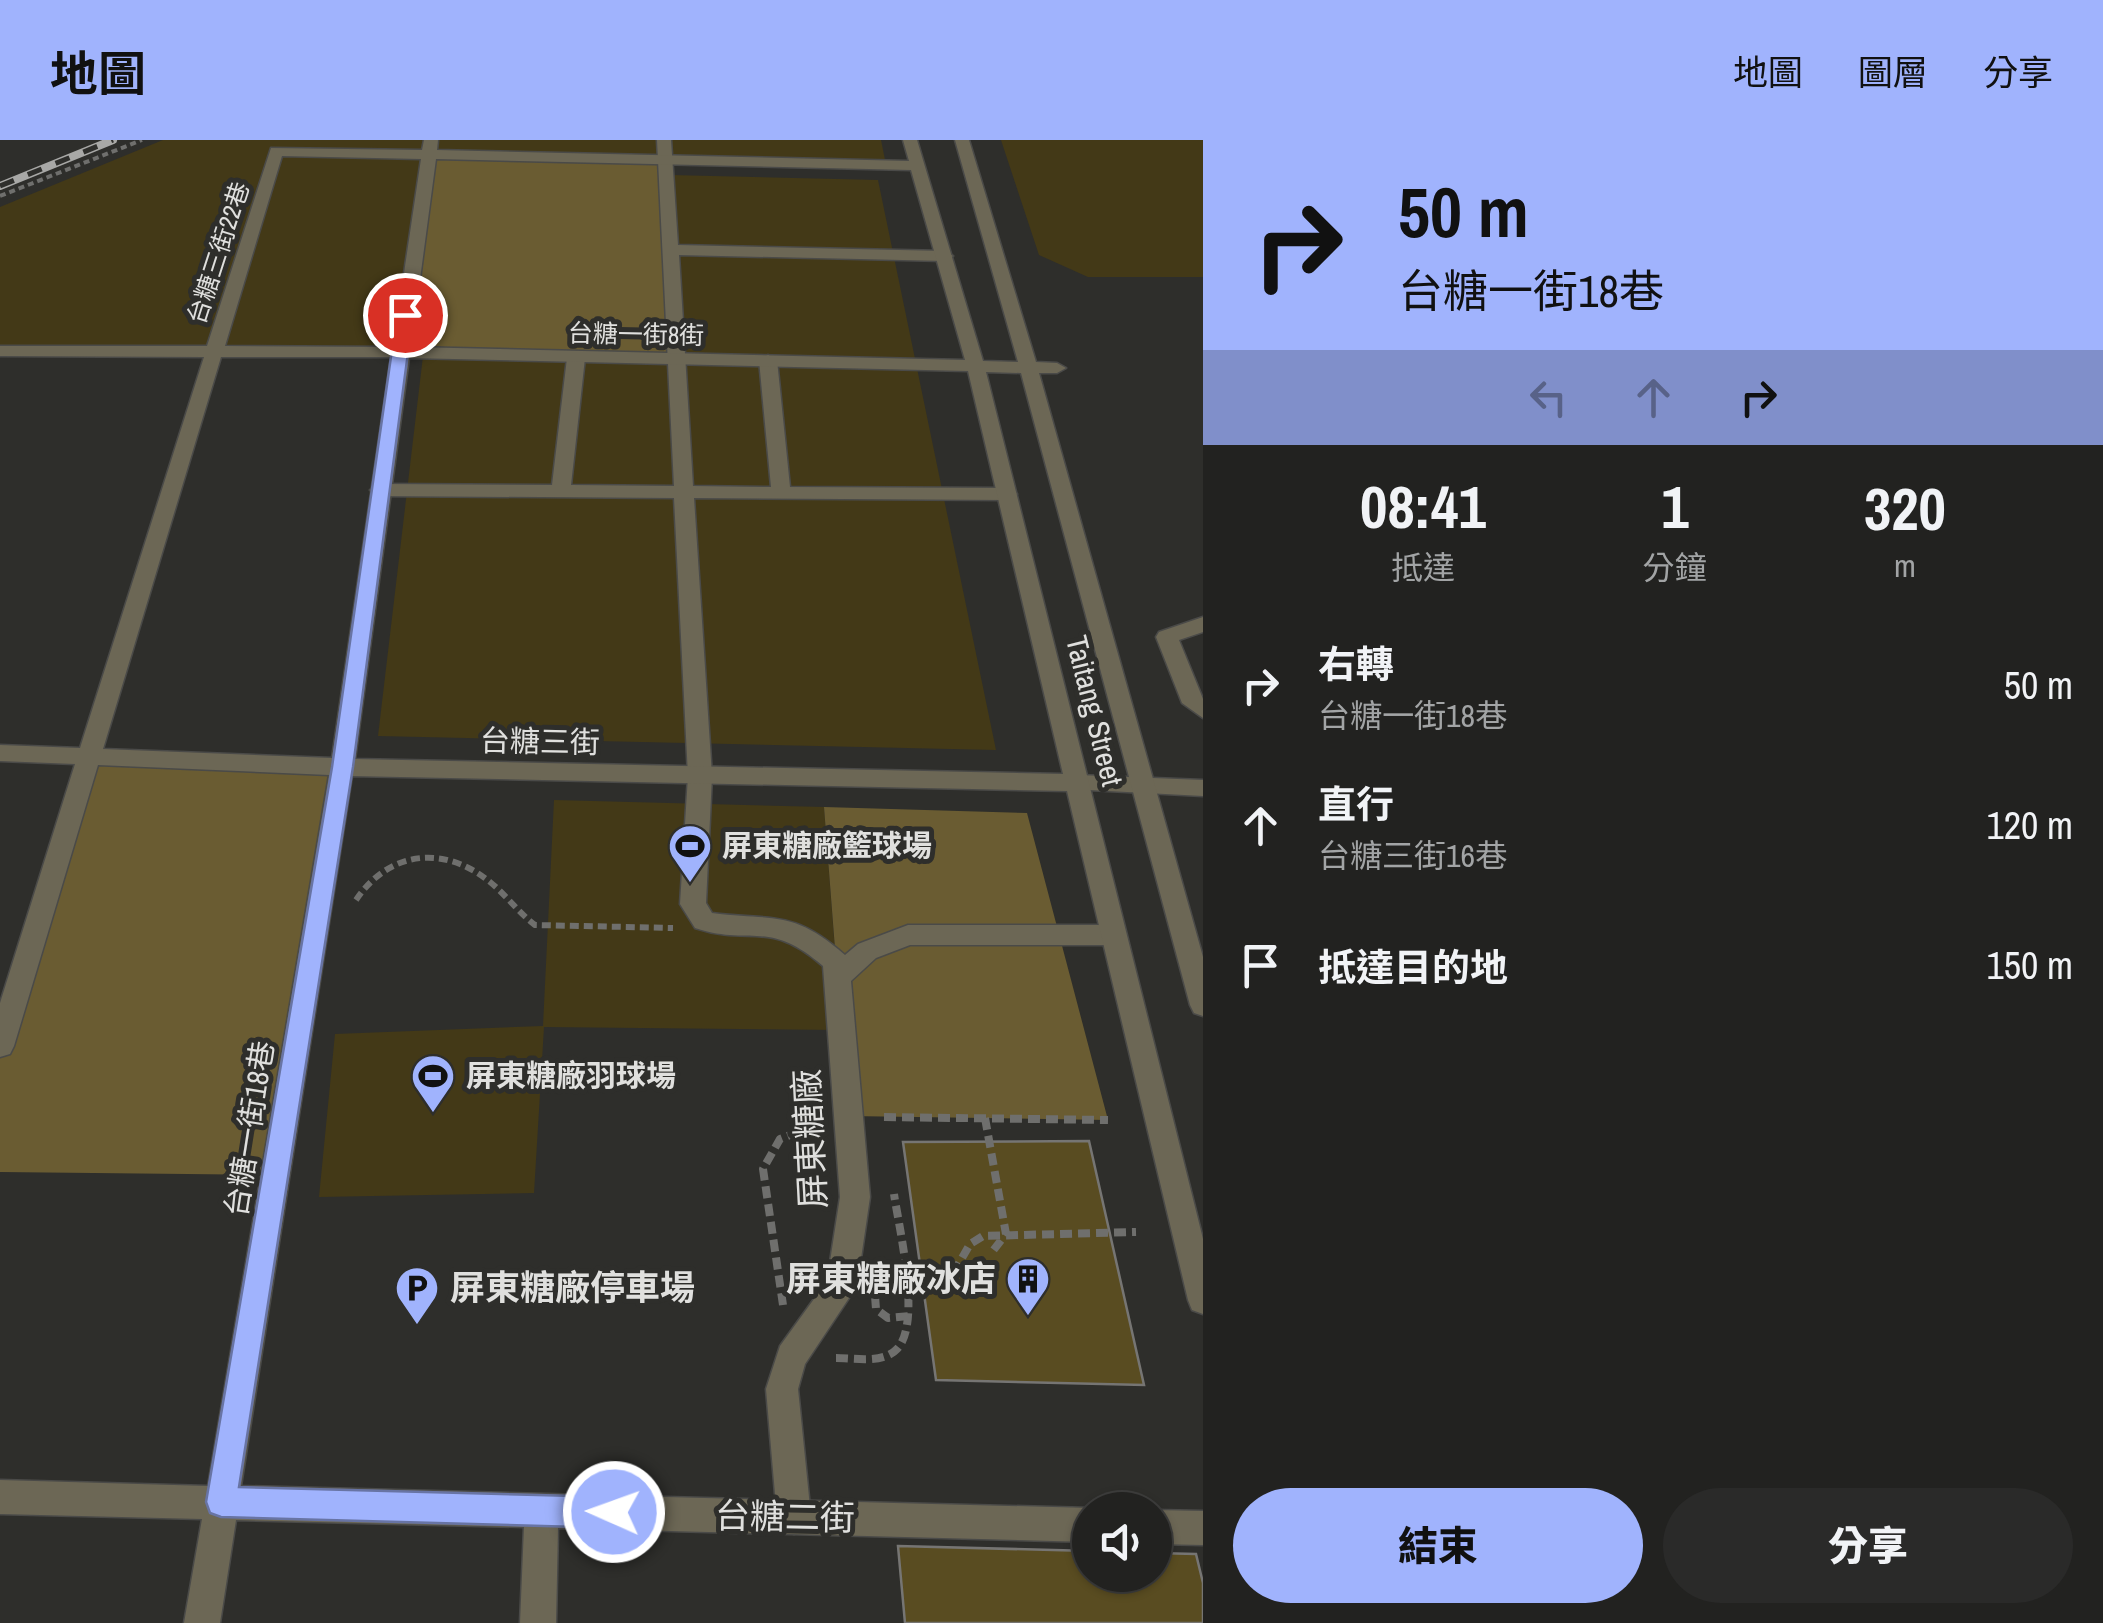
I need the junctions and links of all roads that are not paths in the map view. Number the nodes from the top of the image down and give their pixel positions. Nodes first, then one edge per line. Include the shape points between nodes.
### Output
1 (664, 140) edge
2 (910, 140) edge
3 (962, 140) edge
4 (430, 148) edge
5 (665, 160) junction
6 (918, 166) junction
7 (670, 250) junction
8 (944, 256) junction
9 (0, 351) edge
10 (213, 351) junction
11 (399, 352) junction
12 (576, 358) junction
13 (768, 360) junction
14 (675, 361) junction
15 (976, 367) junction
16 (1029, 368) junction
17 (1058, 368) dead end
18 (380, 490) junction
19 (560, 490) junction
20 (682, 490) junction
21 (782, 491) junction
22 (1008, 494) junction
23 (1203, 624) edge
24 (1203, 710) edge
25 (0, 754) edge
26 (90, 754) junction
27 (342, 767) junction
28 (700, 776) junction
29 (1078, 783) junction
30 (1142, 785) junction
31 (1203, 788) edge
32 (1113, 934) junction
33 (837, 978) junction
34 (1203, 1005) edge
35 (0, 1046) edge
36 (1203, 1300) edge
37 (0, 1497) edge
38 (221, 1502) junction
39 (542, 1510) junction
40 (794, 1517) junction
41 (1072, 1525) edge
42 (1172, 1527) edge
43 (1203, 1528) edge
44 (202, 1623) edge
45 (538, 1623) edge

1 - 5 street
2 - 6 street, Taitang Street
3 - 16 street, Taitang Street
4 - 5 street, 台糖三街22巷
4 - 10 street, 台糖三街22巷 via 276,152
4 - 11 street, 台糖一街18巷
5 - 6 street, 台糖三街22巷
5 - 7 street
6 - 8 street, Taitang Street
7 - 8 street
7 - 14 street
8 - 15 street, Taitang Street
9 - 10 street, 台糖一街8街
10 - 11 street, 台糖一街8街
10 - 26 street, 台糖三街22巷
11 - 12 street, 台糖一街8街
11 - 18 street, 台糖一街18巷
12 - 14 street, 台糖一街8街
12 - 19 street
13 - 14 street, 台糖一街8街
13 - 15 street, 台糖一街8街
13 - 21 street
14 - 20 street
15 - 16 street, 台糖一街8街
15 - 22 street, Taitang Street
16 - 17 street, 台糖一街8街
16 - 30 street, Taitang Street
18 - 19 street
18 - 27 street, 台糖一街18巷
19 - 20 street
20 - 21 street
20 - 28 street
21 - 22 street
22 - 29 street, Taitang Street
23 - 24 street via 1167,637 1193,703
25 - 26 street, 台糖三街
26 - 27 street, 台糖三街
26 - 35 street, 台糖三街22巷
27 - 28 street, 台糖三街
27 - 38 street, 台糖一街18巷
28 - 29 street, 台糖三街
28 - 33 street via 692,904 704,921 802,933 836,962
29 - 30 street, 台糖三街
29 - 32 street, Taitang Street
30 - 31 street, 台糖三街
30 - 34 street, Taitang Street
32 - 33 street via 908,936 867,951
32 - 36 street, Taitang Street
33 - 40 street, 屏東糖廠 via 855,1197 842,1286 791,1357 782,1389
37 - 38 street, 台糖二街
38 - 39 street, 台糖二街
38 - 44 street, 台糖一街18巷
39 - 40 street, 台糖二街
39 - 45 street
40 - 41 street, 台糖二街
42 - 43 street

